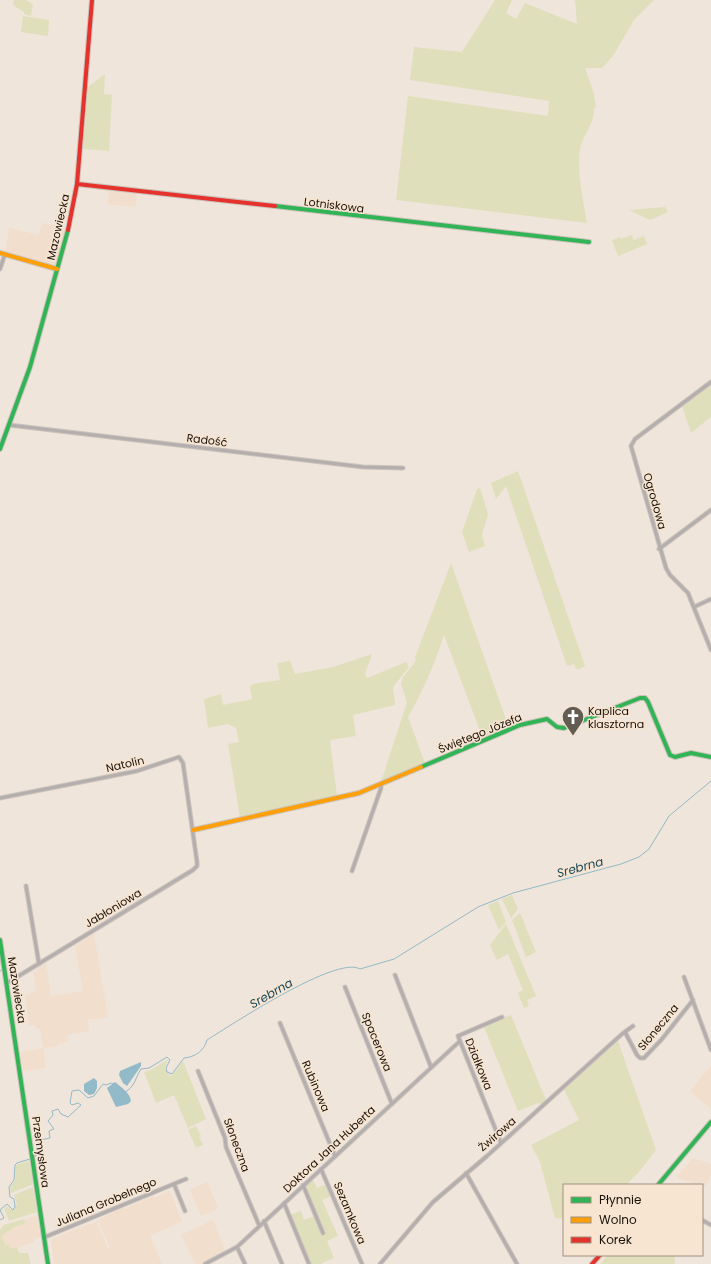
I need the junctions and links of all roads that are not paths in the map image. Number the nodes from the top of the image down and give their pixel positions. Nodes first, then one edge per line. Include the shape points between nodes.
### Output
1 (92, 0) edge
2 (77, 184) junction
3 (589, 242) dead end
4 (2, 254) edge
5 (0, 269) edge
6 (57, 269) junction
7 (711, 382) edge
8 (9, 424) junction
9 (0, 449) edge
10 (403, 468) dead end
11 (711, 510) edge
12 (659, 549) junction
13 (711, 599) edge
14 (694, 607) junction
15 (711, 650) edge
16 (711, 757) edge
17 (381, 784) junction
18 (0, 798) edge
19 (193, 830) junction
20 (352, 871) dead end
21 (26, 886) dead end
22 (0, 940) edge
23 (38, 964) junction
24 (395, 976) dead end
25 (684, 977) dead end
26 (7, 983) junction
27 (345, 987) dead end
28 (693, 1000) junction
29 (502, 1017) dead end
30 (280, 1023) dead end
31 (633, 1026) dead end
32 (625, 1032) junction
33 (460, 1041) junction
34 (16, 1044) joint
35 (711, 1050) edge
36 (432, 1067) junction
37 (198, 1071) dead end
38 (392, 1104) junction
39 (711, 1122) edge
40 (501, 1143) junction
41 (335, 1156) junction
42 (321, 1169) junction
43 (466, 1173) junction
44 (186, 1179) dead end
45 (174, 1184) junction
46 (659, 1184) edge
47 (303, 1185) junction
48 (284, 1203) junction
49 (185, 1211) dead end
50 (264, 1221) junction
51 (259, 1225) junction
52 (323, 1232) dead end
53 (44, 1237) junction
54 (237, 1247) junction
55 (599, 1256) edge
56 (209, 1263) edge
57 (48, 1264) edge
58 (205, 1264) edge
59 (244, 1264) edge
60 (282, 1264) edge
61 (309, 1264) edge
62 (362, 1264) edge
63 (380, 1264) edge
64 (517, 1264) edge
65 (592, 1264) edge

1 - 2 street, Mazowiecka
2 - 3 street, Lotniskowa
2 - 6 street, Mazowiecka via 72,214
4 - 5 street
4 - 6 street
6 - 8 street, Mazowiecka via 30,367
7 - 12 street, Ogrodowa via 631,444
8 - 9 street, Mazowiecka
8 - 10 street, Radość via 363,467
11 - 12 street
12 - 14 street, Ogrodowa via 668,572 687,591
13 - 14 street
14 - 15 street, Ogrodowa
16 - 17 street, Świętego Józefa via 691,753 674,757 670,755 648,702 640,698 564,728 557,727 546,719 527,723
17 - 19 street, Świętego Józefa via 355,794
17 - 20 street
18 - 19 street, Natolin via 137,771 179,757 184,763
19 - 23 street, Jabłoniowa via 197,862 194,870
21 - 23 street
22 - 26 street, Mazowiecka
23 - 26 street, Jabłoniowa
24 - 36 street
25 - 28 street
26 - 34 street, Mazowiecka
27 - 38 street, Spacerowa
28 - 32 street, Słoneczna via 644,1058 637,1055
28 - 35 street
29 - 33 street, Działkowa via 461,1033 458,1036
30 - 41 street, Rubinowa
31 - 32 street, Żwirowa
32 - 40 street, Żwirowa
33 - 36 street, Doktora Jana Huberta
33 - 40 street, Działkowa
34 - 53 street, Przemysłowa
36 - 38 street, Doktora Jana Huberta
37 - 51 street, Słoneczna
38 - 41 street, Doktora Jana Huberta
39 - 46 street
40 - 43 street, Żwirowa
41 - 42 street, Doktora Jana Huberta
42 - 47 street, Doktora Jana Huberta
42 - 62 street, Sezamkowa
43 - 63 street, Żwirowa via 433,1202
43 - 64 street
44 - 45 street, Juliana Grobelnego
45 - 49 street, Juliana Grobelnego
45 - 53 street, Juliana Grobelnego
47 - 48 street, Doktora Jana Huberta
47 - 52 street
48 - 50 street, Doktora Jana Huberta
48 - 61 street
50 - 51 street, Doktora Jana Huberta
50 - 60 street
51 - 54 street, Doktora Jana Huberta
53 - 57 street, Przemysłowa
54 - 56 street, Doktora Jana Huberta
54 - 59 street
55 - 65 street
56 - 58 street, Doktora Jana Huberta

